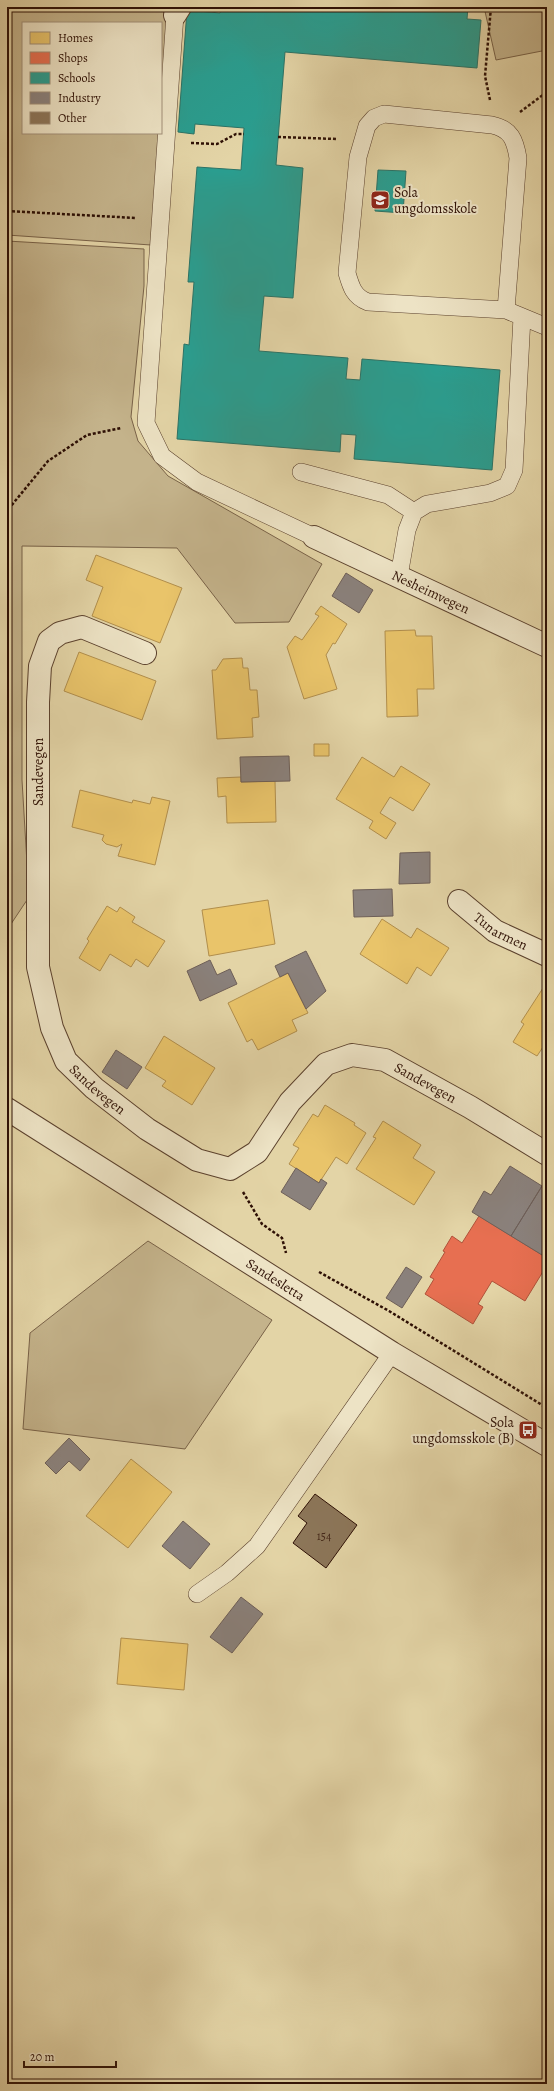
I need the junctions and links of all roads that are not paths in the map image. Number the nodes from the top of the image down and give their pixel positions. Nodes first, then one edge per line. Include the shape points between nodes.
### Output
1 (177, 11) edge
2 (506, 310) junction
3 (522, 317) junction
4 (547, 327) edge
5 (301, 472) dead end
6 (414, 512) junction
7 (314, 537) joint
8 (399, 576) junction
9 (547, 646) edge
10 (145, 653) dead end
11 (459, 901) dead end
12 (547, 955) edge
13 (10, 1111) edge
14 (547, 1154) edge
15 (392, 1353) junction
16 (547, 1446) edge
17 (197, 1594) dead end

1 - 7 lane via 146,423 162,456 197,482
2 - 2 lane via 518,158 516,144 503,127 384,114 374,118 367,126 358,157 347,274 353,291 359,299 368,302
2 - 3 lane
3 - 4 lane
3 - 6 lane via 514,470 507,486 490,493 428,504
5 - 6 lane via 388,495
6 - 8 lane via 407,530
7 - 8 street, Nesheimvegen
8 - 9 street, Nesheimvegen
10 - 14 street, Sandevegen via 82,627 60,633 49,642 40,666 38,967 52,1028 66,1061 94,1088 147,1129 197,1160 230,1169 257,1152 290,1102 326,1064 352,1055 385,1060 470,1107
11 - 12 street, Tunarmen via 495,931
13 - 15 street, Sandesletta
15 - 16 street, Sandesletta
15 - 17 lane via 258,1546 227,1573

